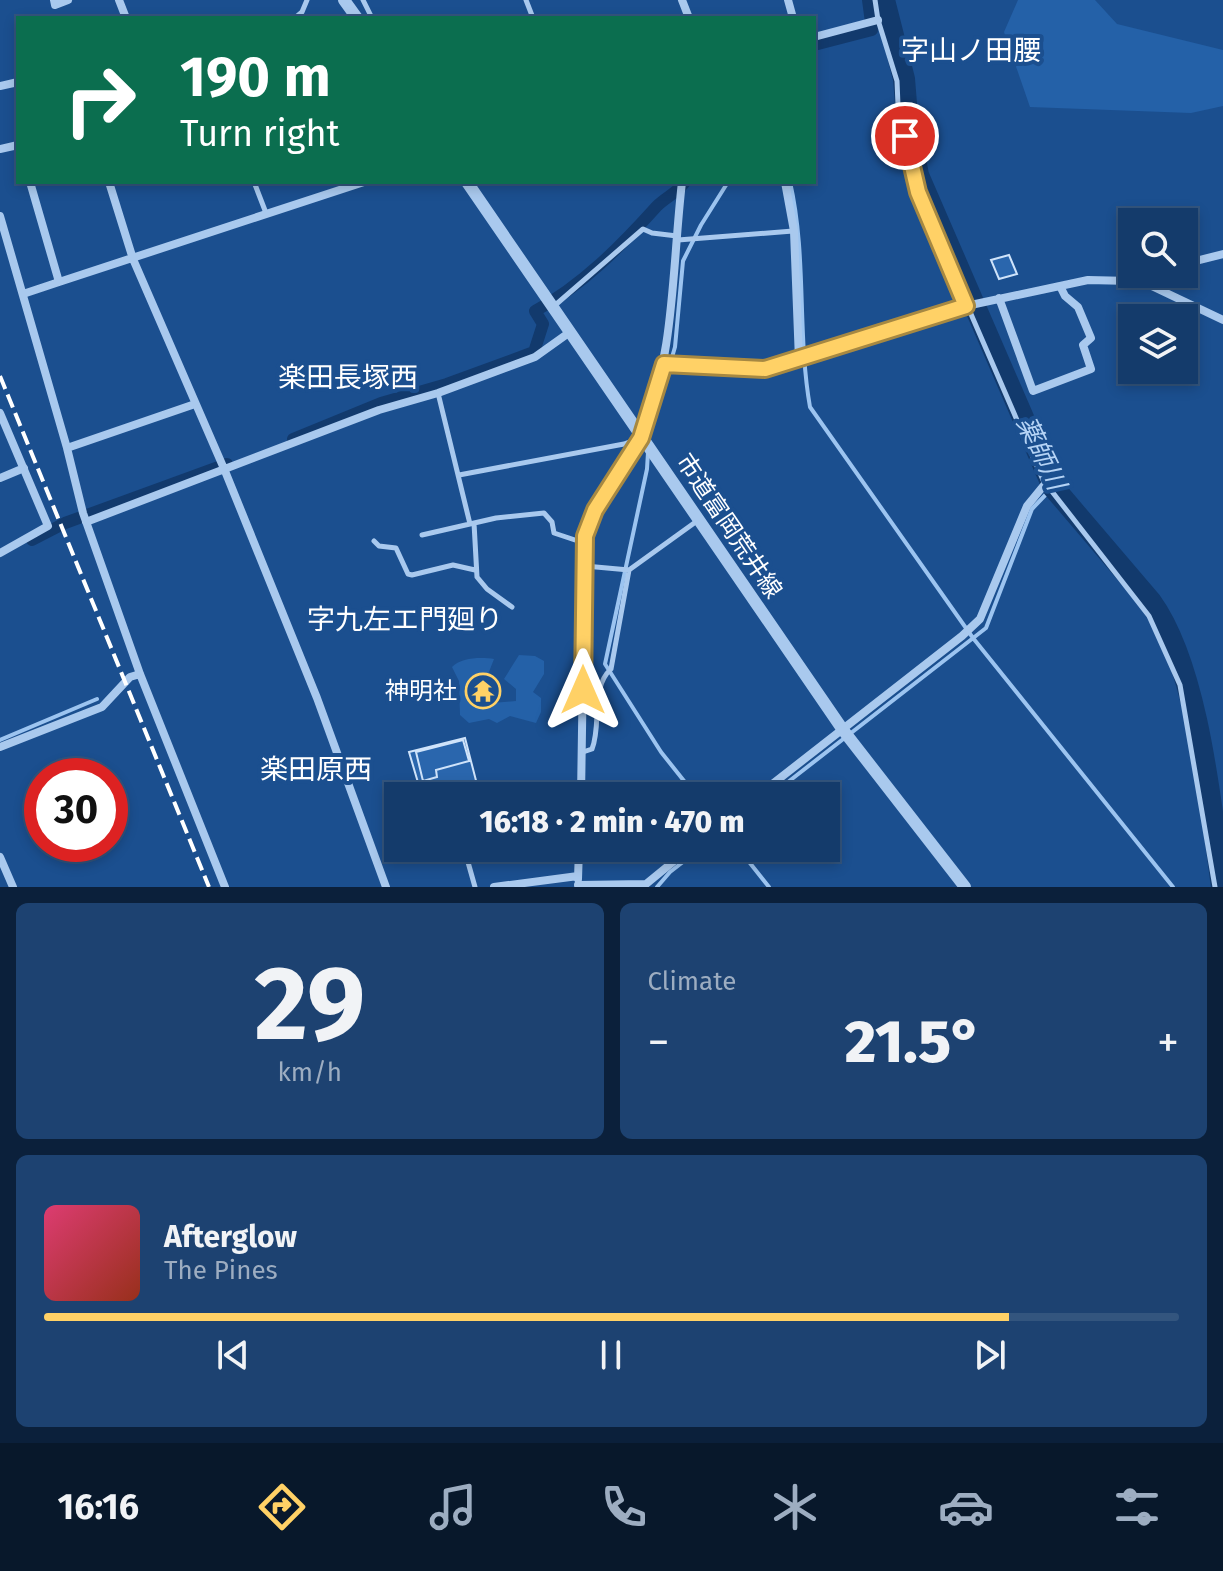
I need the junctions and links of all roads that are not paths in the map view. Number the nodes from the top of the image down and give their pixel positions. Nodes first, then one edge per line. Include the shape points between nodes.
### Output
1 (68, 0) edge
2 (875, 0) edge
3 (55, 3) edge
4 (878, 20) junction
5 (816, 36) edge
6 (31, 184) edge
7 (110, 184) edge
8 (255, 184) edge
9 (357, 184) edge
10 (468, 184) edge
11 (682, 184) edge
12 (785, 184) edge
13 (266, 213) junction
14 (0, 216) edge
15 (794, 231) junction
16 (678, 238) junction
17 (1223, 254) edge
18 (133, 259) junction
19 (1198, 260) edge
20 (1118, 280) edge
21 (59, 282) junction
22 (1060, 286) junction
23 (1155, 288) edge
24 (23, 294) junction
25 (999, 298) junction
26 (551, 303) junction
27 (966, 306) junction
28 (1223, 320) edge
29 (570, 332) junction
30 (799, 360) junction
31 (664, 364) junction
32 (438, 393) junction
33 (195, 404) junction
34 (0, 413) edge
35 (641, 438) junction
36 (67, 448) junction
37 (24, 468) junction
38 (225, 471) junction
39 (459, 475) junction
40 (0, 478) edge
41 (1045, 484) junction
42 (84, 518) junction
43 (698, 520) junction
44 (472, 524) junction
45 (422, 535) dead end
46 (374, 541) dead end
47 (584, 543) junction
48 (0, 553) edge
49 (584, 566) junction
50 (475, 570) junction
51 (629, 570) junction
52 (512, 607) dead end
53 (140, 674) junction
54 (847, 736) junction
55 (0, 747) edge
56 (583, 752) junction
57 (582, 782) edge
58 (778, 782) edge
59 (0, 857) edge
60 (468, 862) edge
61 (579, 862) edge
62 (673, 862) edge
63 (578, 882) edge
64 (646, 885) edge
65 (13, 887) edge
66 (225, 887) edge
67 (386, 887) edge
68 (475, 887) edge
69 (494, 887) edge
70 (965, 887) edge
71 (1215, 887) edge

1 - 3 street
2 - 4 lane
4 - 5 street
4 - 27 lane via 897,81 918,192
6 - 21 street
7 - 18 street
8 - 13 lane
9 - 13 street
10 - 26 street, 市道富岡荒井線
11 - 16 street
12 - 15 street
13 - 18 street
14 - 24 street
15 - 16 lane
15 - 30 street
16 - 26 lane via 643,229
16 - 31 street
17 - 19 street
18 - 21 street
18 - 33 street
20 - 22 street
21 - 24 street
22 - 25 street
22 - 25 street via 1078,307 1091,338 1083,345 1091,369 1033,391
23 - 28 street
24 - 36 street
25 - 27 street
26 - 29 street, 市道富岡荒井線
27 - 30 street
27 - 41 lane
29 - 32 street via 535,357
29 - 35 street, 市道富岡荒井線
30 - 31 street via 765,369
31 - 35 street
32 - 38 street via 379,410
32 - 39 lane
33 - 36 street
33 - 38 street
34 - 37 street
35 - 39 lane
35 - 43 street, 市道富岡荒井線
35 - 47 street via 595,510
36 - 42 street
37 - 40 street
37 - 48 street via 48,526
38 - 42 street
38 - 67 street
39 - 44 lane
41 - 54 street via 1027,506 980,619
41 - 71 lane via 1149,616 1180,685
42 - 53 street
43 - 51 lane
43 - 54 street, 市道富岡荒井線
44 - 45 lane
44 - 47 lane via 544,513 554,533
44 - 50 lane
46 - 50 lane via 396,548 408,574 453,565
47 - 49 street
49 - 51 lane
49 - 56 street
50 - 52 lane via 480,582
51 - 56 lane via 611,669 603,676 598,700 595,741
53 - 55 street via 130,677 102,707
53 - 66 street
54 - 58 street
54 - 70 street, 市道富岡荒井線
56 - 57 street
59 - 65 street
60 - 68 lane
61 - 63 street
62 - 64 street
63 - 64 street
63 - 69 street

